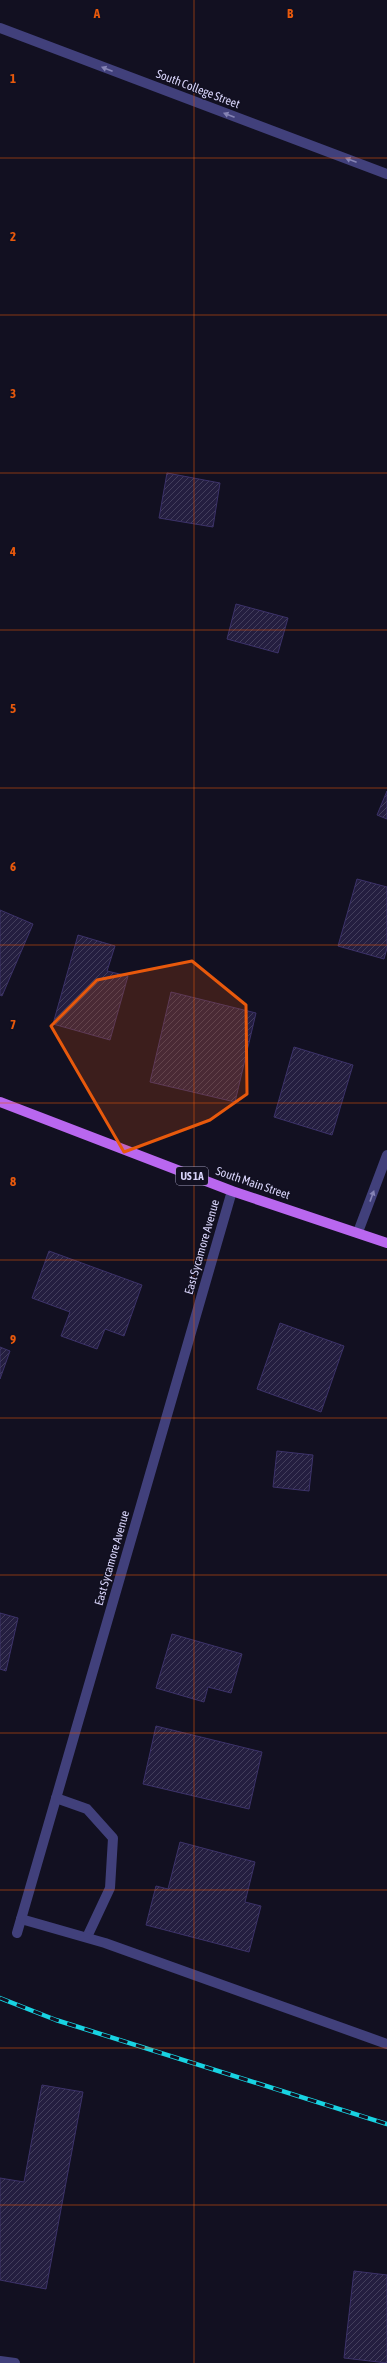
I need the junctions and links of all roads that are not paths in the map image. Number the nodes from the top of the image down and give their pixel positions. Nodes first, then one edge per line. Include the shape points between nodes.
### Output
1 (0, 28) edge
2 (387, 174) edge
3 (0, 1102) edge
4 (387, 1155) edge
5 (232, 1191) junction
6 (358, 1232) junction
7 (387, 1243) edge
8 (56, 1798) junction
9 (21, 1919) junction
10 (17, 1933) dead end
11 (87, 1937) junction
12 (387, 2044) edge
13 (0, 2361) edge
14 (15, 2363) edge

2 -> 1 street, South College Street
3 - 5 main road, South Main Street / US 1A
6 -> 4 street
5 - 6 main road, South Main Street / US 1A
5 - 8 street, East Sycamore Avenue
6 - 7 main road, South Main Street / US 1A
8 - 9 street, East Sycamore Avenue
8 - 11 street via 87,1809 113,1838 110,1888
9 - 10 street, East Sycamore Avenue
9 - 11 street
11 - 12 street
13 - 14 street

